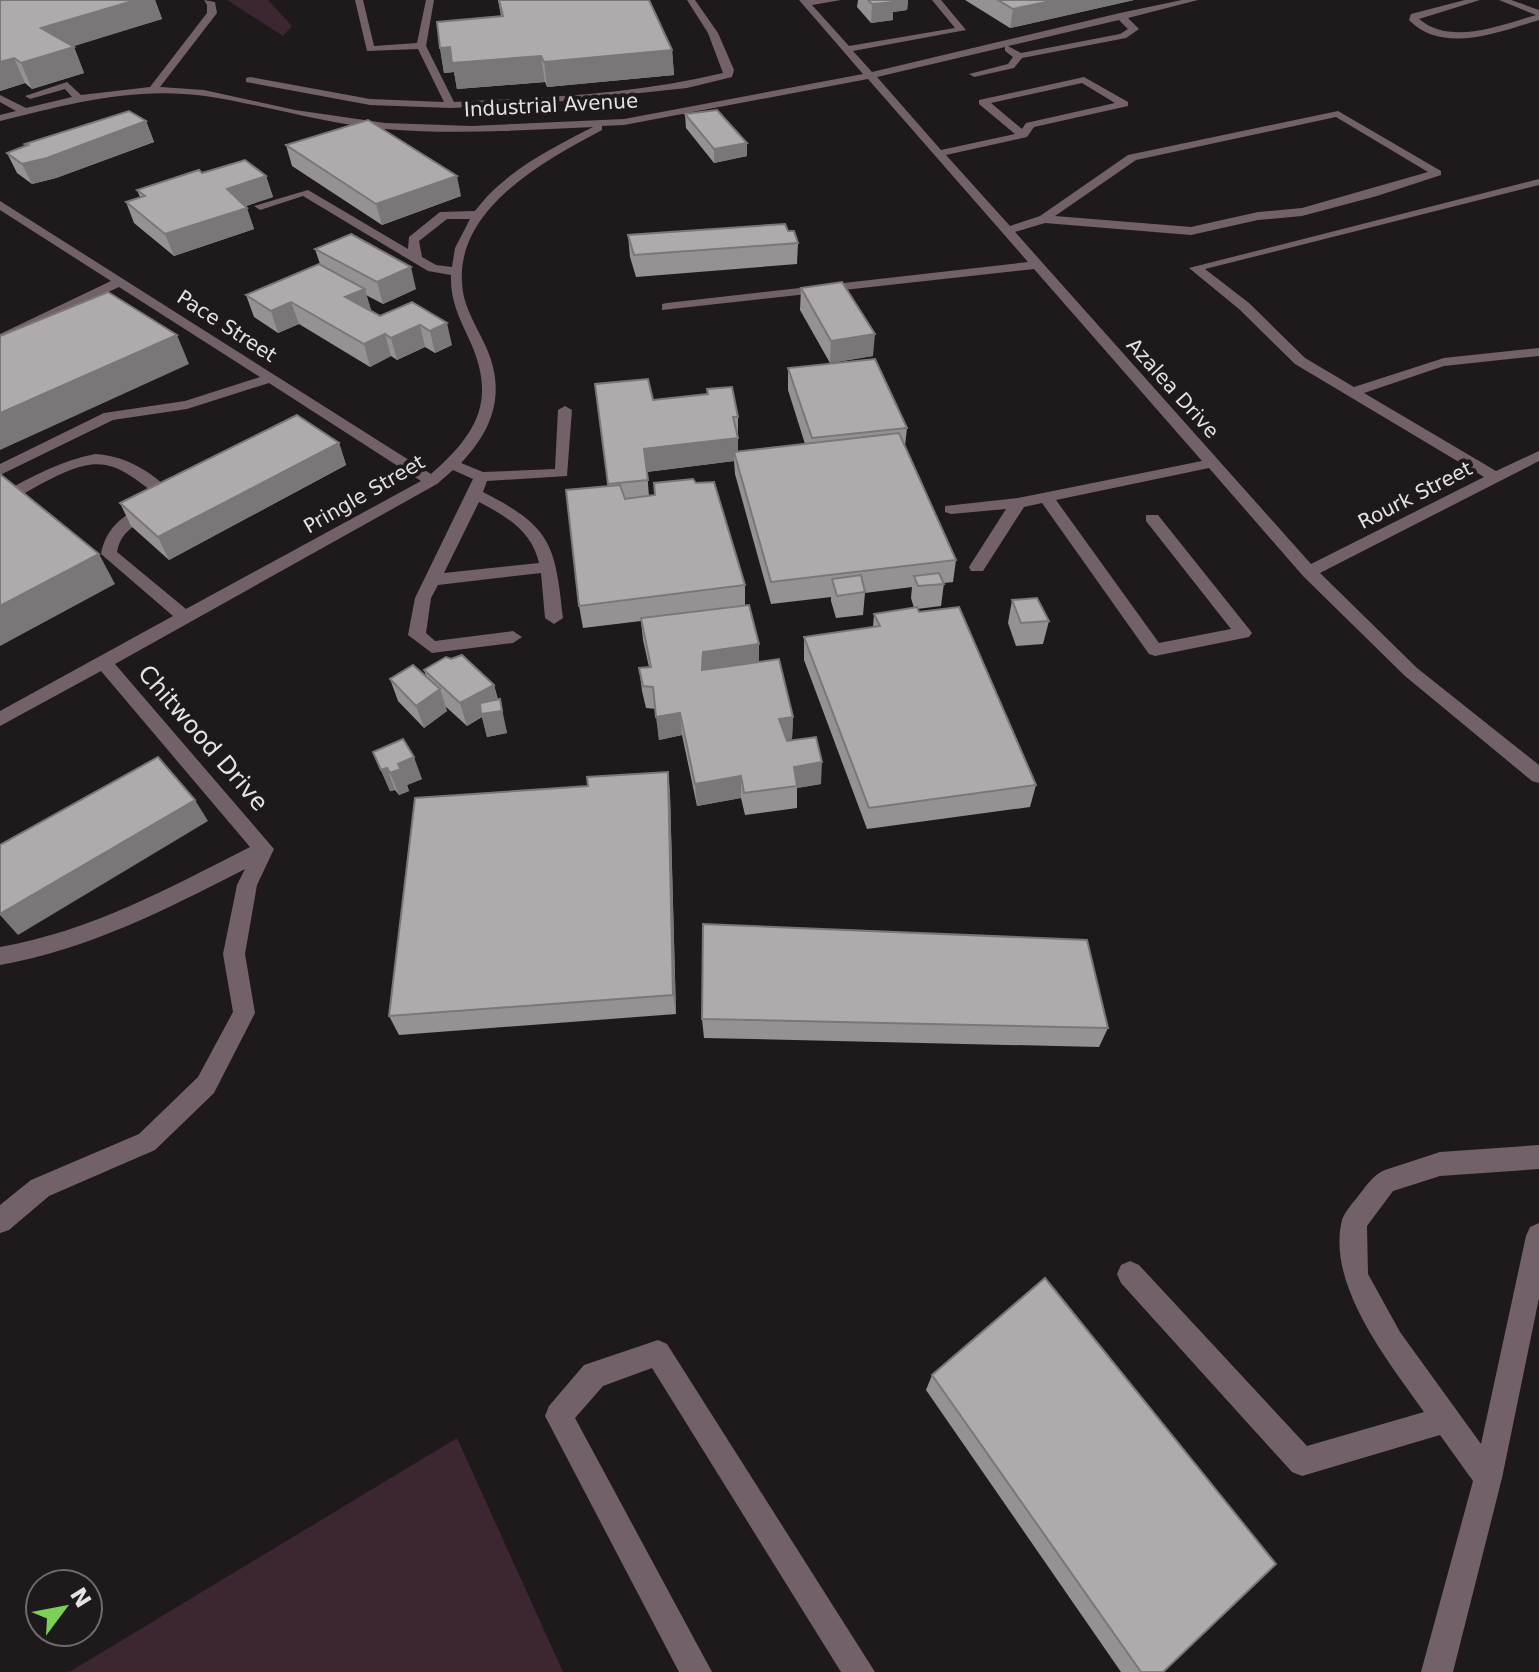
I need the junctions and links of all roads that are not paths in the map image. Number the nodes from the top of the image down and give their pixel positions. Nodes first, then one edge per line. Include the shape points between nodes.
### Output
1 (208, 0) edge
2 (359, 0) edge
3 (430, 0) edge
4 (691, 0) edge
5 (837, 0) edge
6 (936, 0) edge
7 (1188, 0) edge
8 (1476, 0) edge
9 (1503, 0) edge
10 (804, 2) edge
11 (1539, 15) edge
12 (1120, 16) junction
13 (1002, 44) junction
14 (421, 46) junction
15 (845, 49) junction
16 (1019, 56) junction
17 (974, 74) dead end
18 (868, 76) junction
19 (250, 80) dead end
20 (687, 85) junction
21 (153, 90) junction
22 (78, 98) junction
23 (4, 100) edge
24 (545, 100) junction
25 (451, 105) junction
26 (475, 105) junction
27 (701, 108) junction
28 (22, 110) junction
29 (0, 118) edge
30 (605, 124) junction
31 (544, 126) junction
32 (468, 129) junction
33 (1023, 135) junction
34 (937, 154) junction
35 (1539, 182) edge
36 (0, 205) edge
37 (260, 206) dead end
38 (477, 215) junction
39 (1044, 219) junction
40 (1006, 231) junction
41 (416, 259) junction
42 (1037, 265) junction
43 (457, 272) junction
44 (119, 282) junction
45 (667, 307) dead end
46 (0, 339) edge
47 (1539, 352) edge
48 (271, 378) junction
49 (1351, 393) junction
50 (565, 410) dead end
51 (1539, 455) edge
52 (1212, 463) junction
53 (451, 464) junction
54 (0, 470) edge
55 (1495, 477) junction
56 (432, 481) junction
57 (478, 485) junction
58 (1046, 497) junction
59 (0, 500) edge
60 (1018, 503) junction
61 (951, 509) dead end
62 (1152, 518) dead end
63 (550, 567) junction
64 (977, 567) dead end
65 (1309, 572) junction
66 (431, 580) junction
67 (185, 617) junction
68 (554, 618) dead end
69 (513, 637) dead end
70 (103, 662) junction
71 (0, 719) edge
72 (1539, 776) edge
73 (264, 849) junction
74 (0, 956) edge
75 (1539, 1157) edge
76 (0, 1221) edge
77 (1539, 1236) edge
78 (1130, 1274) dead end
79 (1446, 1419) junction
80 (1488, 1478) junction
81 (696, 1672) edge
82 (859, 1672) edge
83 (1437, 1672) edge

1 - 21 street via 212,13
2 - 14 street via 370,49
3 - 14 street
4 - 20 street via 729,70 720,78
5 - 10 street
6 - 15 street via 961,30
7 - 12 street, Industrial Avenue
8 - 11 street via 1414,20 1460,37
9 - 11 street
10 - 15 street, Azalea Drive
12 - 13 street, Industrial Avenue
12 - 16 street via 1134,29 1123,36
13 - 16 street
13 - 18 street, Industrial Avenue
14 - 25 street
15 - 18 street, Azalea Drive
16 - 17 street via 1011,66
18 - 27 street, Industrial Avenue
18 - 34 street, Azalea Drive
19 - 25 street via 370,102
20 - 24 street
20 - 27 street
21 - 22 street, Industrial Avenue
21 - 32 street, Industrial Avenue via 204,93 385,126
22 - 23 street via 67,85
22 - 28 street, Industrial Avenue
23 - 28 street
24 - 26 street
24 - 31 street
25 - 26 street
26 - 32 street
27 - 30 street, Industrial Avenue
28 - 29 street, Industrial Avenue
30 - 31 street, Industrial Avenue
30 - 38 street, Pringle Street via 503,186
31 - 32 street, Industrial Avenue
33 - 33 street via 1030,125 1124,104 1084,80 983,102
33 - 34 street
34 - 40 street, Azalea Drive
35 - 49 street via 1195,268 1244,306 1300,361
36 - 44 street, Pace Street
37 - 41 street via 304,192
38 - 41 street via 444,215 413,240
38 - 43 street, Pringle Street via 465,235
39 - 39 street via 1132,157 1338,114 1437,173 1302,212 1191,231
39 - 40 street
40 - 42 street, Azalea Drive
41 - 43 street
42 - 45 street
42 - 52 street, Azalea Drive
43 - 53 street, Pringle Street via 457,296 487,365 491,394 471,446
44 - 46 street
44 - 48 street, Pace Street
47 - 49 street via 1403,372
48 - 54 street via 187,405 109,416
48 - 56 street, Pace Street via 326,421
49 - 55 street
50 - 57 street via 562,473
51 - 55 street, Rourk Street
52 - 58 street
52 - 65 street, Azalea Drive
53 - 56 street, Pringle Street
53 - 57 street
55 - 65 street, Rourk Street
56 - 67 street, Pringle Street
57 - 63 street via 535,532
57 - 66 street
58 - 60 street
58 - 62 street via 1155,650 1243,633
59 - 67 street via 68,466 102,458 125,464 177,496 123,523 111,537 109,554
60 - 61 street
60 - 64 street
63 - 66 street
63 - 68 street
65 - 72 street, Azalea Drive via 1411,672
66 - 69 street via 417,635 432,647
67 - 70 street, Pringle Street
70 - 71 street, Pringle Street
70 - 73 street, Chitwood Drive
73 - 74 street via 96,930
73 - 76 street via 247,885 234,954 244,1013 206,1085 147,1142 40,1188
75 - 79 street via 1440,1164 1385,1182 1354,1222 1355,1277 1391,1341
77 - 80 street
78 - 79 street via 1302,1462
79 - 80 street
80 - 83 street
81 - 82 street via 559,1416 594,1375 658,1353

